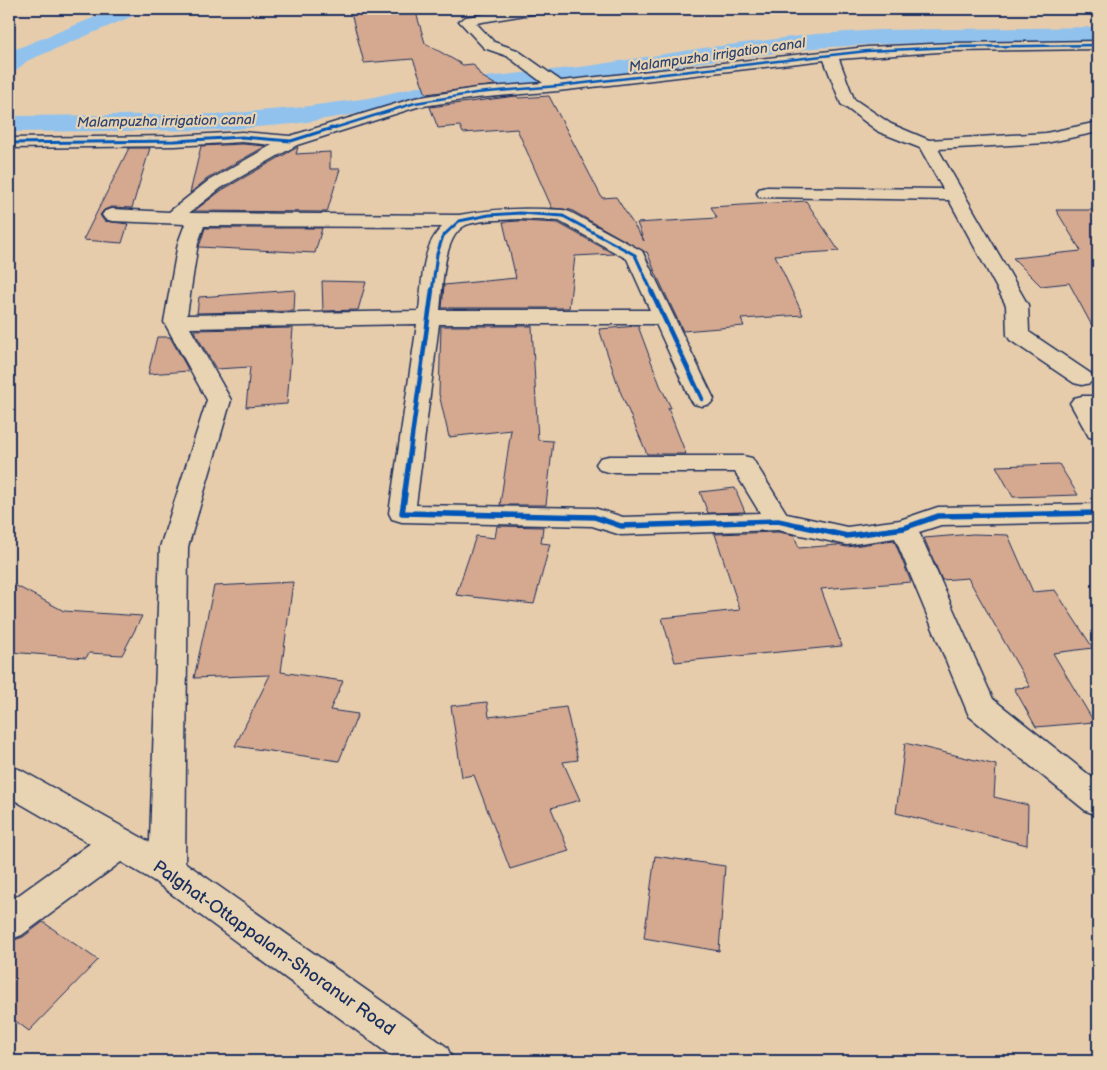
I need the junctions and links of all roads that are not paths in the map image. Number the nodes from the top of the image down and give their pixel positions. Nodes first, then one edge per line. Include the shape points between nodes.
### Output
1 (538, 9) edge
2 (1098, 45) edge
3 (830, 55) junction
4 (552, 82) junction
5 (1098, 127) edge
6 (291, 141) junction
7 (9, 143) edge
8 (927, 145) junction
9 (766, 193) dead end
10 (956, 195) junction
11 (112, 215) dead end
12 (174, 218) junction
13 (196, 220) junction
14 (460, 221) junction
15 (430, 317) junction
16 (664, 317) junction
17 (175, 322) junction
18 (1090, 377) edge
19 (702, 400) dead end
20 (1090, 403) edge
21 (1098, 432) edge
22 (609, 464) dead end
23 (1098, 513) edge
24 (778, 521) junction
25 (904, 528) junction
26 (9, 780) edge
27 (1098, 801) edge
28 (118, 843) junction
29 (167, 870) junction
30 (9, 923) edge
31 (432, 1061) edge

1 - 4 street via 466,21 489,45 512,53
2 - 3 street via 953,47
3 - 4 street
3 - 8 street via 847,101 885,128
4 - 6 street via 415,103
5 - 8 street via 1046,138
6 - 7 street via 242,137
6 - 12 street via 204,191
8 - 10 street
9 - 10 street
10 - 18 street via 1017,306 1018,334
11 - 12 street
12 - 13 street
13 - 14 street
13 - 17 street via 188,243
14 - 15 street via 443,236 440,245
14 - 16 street via 520,213 563,216 635,255
15 - 16 street
15 - 17 street
15 - 24 street via 402,513 594,517 621,526
16 - 19 street
17 - 29 street via 219,400 174,547
18 - 20 street
20 - 21 street
22 - 24 street via 743,464
23 - 25 street via 938,516
24 - 25 street via 847,536
25 - 27 street via 980,707
26 - 28 street, Palghat-Ottappalam-Shoranur Road
28 - 29 street, Palghat-Ottappalam-Shoranur Road
28 - 30 street
29 - 31 street, Palghat-Ottappalam-Shoranur Road

